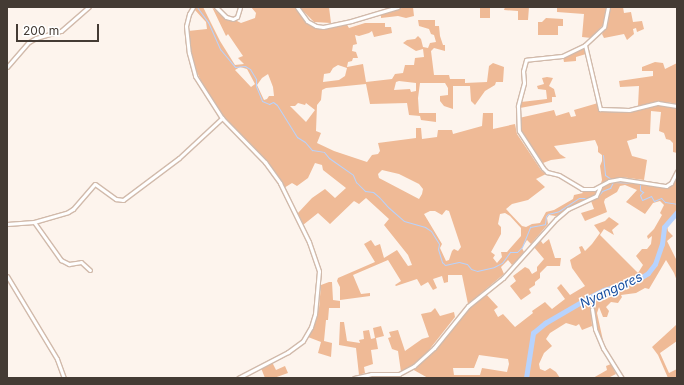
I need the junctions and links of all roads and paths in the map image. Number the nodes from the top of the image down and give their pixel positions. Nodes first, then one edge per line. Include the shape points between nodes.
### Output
1 (89, 7) edge
2 (192, 7) edge
3 (216, 7) edge
4 (240, 7) edge
5 (297, 7) edge
6 (398, 7) edge
7 (608, 7) edge
8 (585, 45) junction
9 (7, 67) edge
10 (677, 106) edge
11 (222, 118) junction
12 (677, 172) edge
13 (600, 187) junction
14 (34, 222) junction
15 (7, 224) edge
16 (90, 270) dead end
17 (7, 276) edge
18 (592, 310) dead end
19 (64, 378) edge
20 (238, 378) edge
21 (354, 378) edge
22 (622, 378) edge

1 - 9 street via 61,31 29,42
2 - 11 street via 186,26 192,69
3 - 4 street via 226,17 233,18 237,17
5 - 6 street via 307,21 323,27
7 - 8 street via 604,27
8 - 10 street via 600,109 629,110 658,103
8 - 13 street via 562,56 526,60 517,122 520,134 547,172 559,175 582,190
11 - 14 street via 179,158 123,200 116,199 95,184 73,209
11 - 20 street via 260,157 280,183 309,242 319,271 315,314 303,341 288,352
12 - 13 street via 671,183 666,186 620,179 609,181
13 - 21 street via 596,196 568,209 556,219 503,278 468,306 434,348 414,366 399,374 371,374
14 - 15 street
14 - 16 street via 62,260 69,264 81,262
17 - 19 street via 57,359
18 - 22 street via 595,329 603,348

